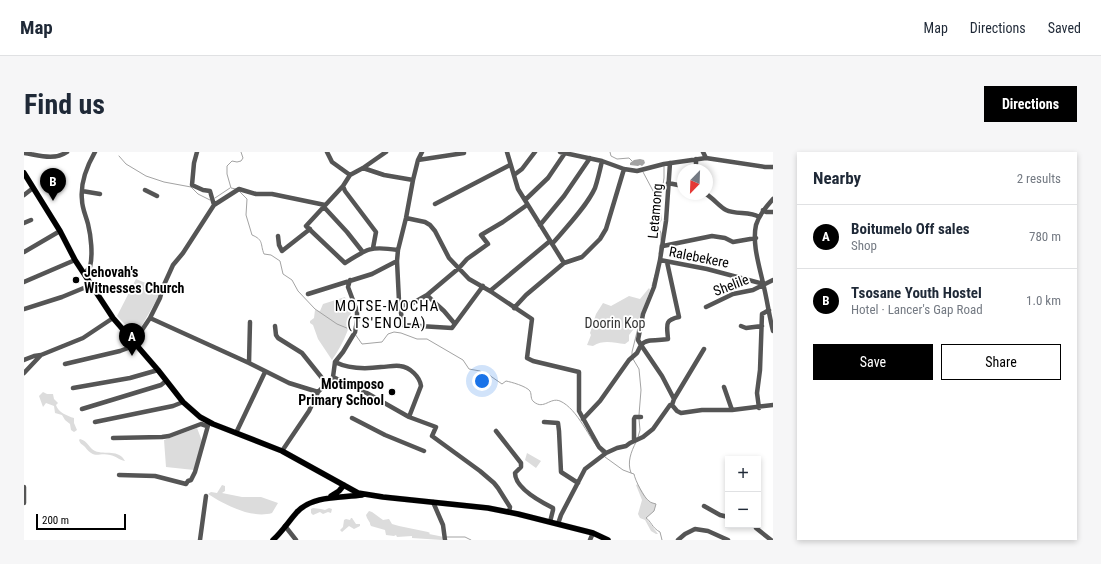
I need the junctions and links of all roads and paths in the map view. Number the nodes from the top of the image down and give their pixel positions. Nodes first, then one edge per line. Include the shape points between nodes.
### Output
1 (67, 152) edge
2 (95, 152) edge
3 (197, 152) edge
4 (327, 152) edge
5 (386, 152) edge
6 (422, 152) edge
7 (507, 152) edge
8 (535, 152) edge
9 (703, 152) edge
10 (24, 153) edge
11 (464, 153) edge
12 (563, 153) edge
13 (590, 158) junction
14 (706, 158) junction
15 (696, 159) junction
16 (418, 160) junction
17 (602, 161) junction
18 (670, 163) junction
19 (696, 164) edge
20 (510, 165) junction
21 (773, 167) edge
22 (363, 168) junction
23 (624, 169) junction
24 (24, 173) edge
25 (514, 174) junction
26 (350, 175) junction
27 (413, 180) junction
28 (668, 183) junction
29 (677, 185) edge
30 (343, 186) junction
31 (34, 188) junction
32 (145, 190) dead end
33 (82, 191) junction
34 (100, 194) dead end
35 (24, 195) edge
36 (157, 196) dead end
37 (713, 198) edge
38 (773, 199) edge
39 (526, 202) junction
40 (435, 204) dead end
41 (214, 205) junction
42 (324, 206) junction
43 (764, 210) junction
44 (773, 212) edge
45 (759, 217) junction
46 (406, 218) junction
47 (31, 220) dead end
48 (24, 224) edge
49 (540, 225) junction
50 (310, 229) junction
51 (60, 232) junction
52 (278, 236) dead end
53 (756, 238) junction
54 (551, 243) junction
55 (663, 246) junction
56 (373, 248) junction
57 (398, 250) junction
58 (362, 251) junction
59 (24, 252) edge
60 (75, 260) junction
61 (660, 260) junction
62 (397, 262) junction
63 (667, 262) junction
64 (564, 263) junction
65 (459, 268) junction
66 (85, 276) junction
67 (350, 280) junction
68 (773, 280) edge
69 (24, 282) edge
70 (764, 284) junction
71 (91, 285) junction
72 (483, 286) junction
73 (490, 291) junction
74 (308, 294) dead end
75 (427, 295) junction
76 (400, 306) junction
77 (706, 307) dead end
78 (514, 308) junction
79 (24, 309) edge
80 (769, 310) junction
81 (114, 318) junction
82 (150, 318) junction
83 (250, 322) dead end
84 (455, 324) junction
85 (275, 326) dead end
86 (741, 326) dead end
87 (762, 326) junction
88 (773, 331) edge
89 (135, 343) junction
90 (641, 345) junction
91 (704, 349) dead end
92 (41, 355) junction
93 (24, 360) edge
94 (336, 362) junction
95 (249, 363) junction
96 (65, 364) dead end
97 (158, 370) junction
98 (265, 372) junction
99 (24, 373) edge
100 (332, 377) junction
101 (166, 381) junction
102 (326, 383) junction
103 (724, 387) dead end
104 (73, 388) dead end
105 (318, 392) junction
106 (674, 399) junction
107 (183, 402) junction
108 (672, 405) junction
109 (773, 405) edge
110 (759, 408) junction
111 (82, 409) dead end
112 (732, 410) junction
113 (641, 416) dead end
114 (410, 417) junction
115 (352, 418) dead end
116 (583, 419) junction
117 (95, 422) dead end
118 (544, 422) dead end
119 (208, 424) junction
120 (496, 431) dead end
121 (236, 433) junction
122 (113, 438) dead end
123 (634, 441) junction
124 (282, 451) junction
125 (424, 451) dead end
126 (603, 454) junction
127 (119, 475) dead end
128 (578, 483) junction
129 (24, 487) edge
130 (346, 487) junction
131 (365, 494) junction
132 (206, 496) dead end
133 (338, 496) junction
134 (329, 498) junction
135 (433, 502) junction
136 (24, 503) edge
137 (704, 506) dead end
138 (509, 512) junction
139 (725, 516) edge
140 (550, 522) junction
141 (558, 524) junction
142 (285, 526) junction
143 (756, 528) edge
144 (593, 533) junction
145 (200, 540) edge
146 (273, 540) edge
147 (296, 540) edge
148 (445, 540) edge
149 (590, 540) edge
150 (608, 540) edge
151 (678, 540) edge
152 (728, 540) edge
153 (771, 540) edge

1 - 10 street via 46,157
2 - 33 street via 84,177
3 - 41 street via 192,185 210,191
4 - 26 street via 332,162
5 - 22 street
6 - 16 street
7 - 20 street
8 - 25 street via 522,169
9 - 14 street
11 - 16 street
12 - 13 street
12 - 39 street via 548,178
13 - 17 street
13 - 49 street
14 - 15 street
14 - 21 street
15 - 18 street
15 - 19 street
16 - 27 street
17 - 23 street
17 - 54 street via 594,190 575,217
18 - 23 street via 637,171
18 - 28 street, Letamong
20 - 25 street
20 - 40 street
22 - 26 street
22 - 27 street
23 - 64 street via 603,234 582,257
24 - 31 main road
25 - 39 street via 518,189
26 - 30 street
27 - 46 street
28 - 29 street
28 - 55 street, Letamong
30 - 42 street
30 - 56 street via 376,232
31 - 35 street
31 - 51 main road
32 - 36 street
33 - 34 street
33 - 66 street via 91,256 90,267
37 - 45 street via 724,209
38 - 43 street
39 - 49 street
39 - 65 street via 503,222 481,235 488,244
41 - 42 street via 239,189
41 - 82 street via 173,265
42 - 50 street via 306,226
42 - 58 street
43 - 44 street
43 - 45 street
45 - 53 street
46 - 57 street
46 - 65 street via 430,225 436,231 449,258
47 - 48 street
49 - 54 street
50 - 52 street via 282,251
50 - 58 street via 345,263
51 - 59 street
51 - 60 main road
53 - 55 street via 734,242 712,236
53 - 70 street via 759,267
54 - 64 street
54 - 73 street
55 - 61 street, Letamong
56 - 57 street
56 - 58 street
57 - 62 street
60 - 66 main road
60 - 69 street
61 - 63 street, Ralebekere
61 - 90 street, Ralebekere via 654,287 641,323 638,340
62 - 67 street via 377,272
62 - 76 street
63 - 70 street, Ralebekere via 713,270
63 - 90 street via 679,317 672,318 666,326 668,339 648,340
64 - 78 street
65 - 72 street via 469,279
65 - 75 street
66 - 71 main road
67 - 74 street
67 - 94 street via 348,287 354,299 357,321 352,337
68 - 70 street
70 - 77 street, Shelile via 753,290 733,294
70 - 80 street
71 - 79 street
71 - 81 main road
72 - 73 street
72 - 84 street
73 - 78 street
75 - 76 street via 413,303
75 - 84 street
76 - 84 street via 403,325 452,328
78 - 116 street via 532,319 527,358 579,372 579,411
80 - 87 street via 762,314
80 - 88 street
81 - 89 main road
81 - 92 street via 83,338
82 - 89 street
82 - 95 street
83 - 95 street
85 - 102 street via 276,336 302,353
86 - 87 street
87 - 110 street via 757,393
89 - 96 street via 120,351
89 - 97 main road
90 - 106 street
90 - 116 street via 600,401
91 - 106 street
92 - 93 street
92 - 99 street
94 - 100 street
94 - 114 street via 355,368 400,366 411,371 421,386
95 - 98 street
97 - 101 main road
97 - 104 street via 130,378
98 - 105 street
98 - 121 street
100 - 102 street
100 - 114 street
101 - 107 main road
101 - 111 street via 161,385
102 - 105 street
103 - 112 street
105 - 124 street via 309,411
106 - 108 street
107 - 117 street
107 - 119 main road
108 - 112 street via 681,413
108 - 123 street via 653,429
109 - 110 street
110 - 112 street
113 - 123 street via 634,419
114 - 138 street via 436,427 432,436 494,483 510,507
115 - 125 street
116 - 126 street
118 - 128 street via 558,424 561,472
119 - 121 main road
119 - 122 street via 201,424 169,436
119 - 127 street via 195,472 186,484 155,476
120 - 140 street via 521,464 515,473 518,483 526,492 553,508
121 - 124 main road
123 - 126 street
124 - 130 main road
126 - 128 street via 585,469
128 - 141 street
129 - 136 street
130 - 131 main road
130 - 133 main road
130 - 134 main road
131 - 133 main road
131 - 135 main road
132 - 145 street
133 - 134 main road
134 - 142 main road via 306,505
135 - 138 main road
135 - 148 street via 443,525
137 - 139 street
138 - 140 main road
140 - 141 main road
141 - 144 main road
142 - 146 main road
142 - 147 street
143 - 153 street
144 - 149 street
144 - 150 main road
151 - 152 street via 695,529 708,531

